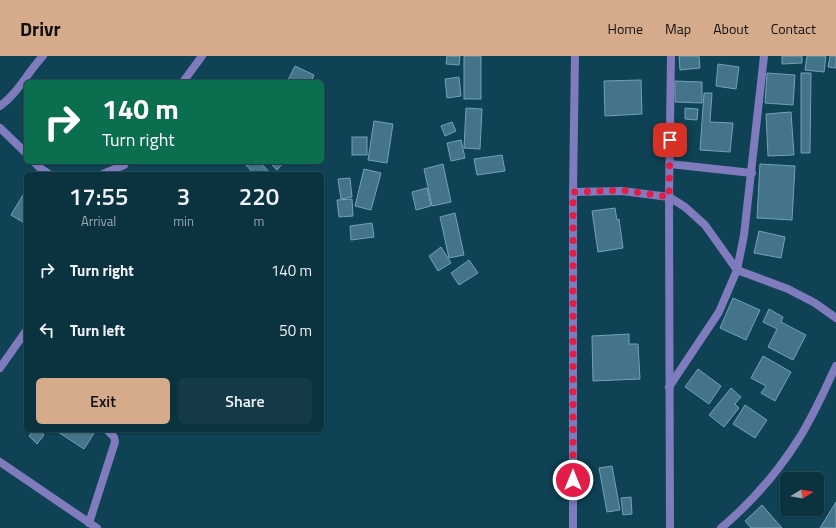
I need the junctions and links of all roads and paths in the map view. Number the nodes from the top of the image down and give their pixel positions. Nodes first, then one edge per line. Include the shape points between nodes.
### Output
1 (43, 56) edge
2 (575, 56) edge
3 (671, 56) edge
4 (764, 56) edge
5 (199, 57) edge
6 (24, 80) edge
7 (24, 80) edge
8 (184, 80) edge
9 (0, 106) edge
10 (0, 128) edge
11 (24, 151) edge
12 (36, 164) edge
13 (125, 164) edge
14 (670, 164) junction
15 (46, 172) edge
16 (107, 172) edge
17 (752, 173) junction
18 (573, 192) junction
19 (669, 197) junction
20 (737, 270) junction
21 (836, 318) edge
22 (24, 334) edge
23 (836, 366) edge
24 (0, 368) edge
25 (669, 387) junction
26 (109, 432) edge
27 (0, 462) edge
28 (89, 522) junction
29 (97, 528) edge
30 (573, 528) edge
31 (670, 528) edge
32 (721, 528) edge

1 - 6 street
2 - 18 street
3 - 14 street
4 - 17 street
5 - 8 street
7 - 9 street via 14,95
10 - 11 street
12 - 15 street
13 - 16 street
14 - 17 street
14 - 19 street
17 - 20 street
18 - 19 street via 622,190
18 - 30 street
19 - 20 street via 705,224
19 - 25 street
20 - 21 street via 788,289
20 - 25 street via 719,312
22 - 24 street
23 - 32 street via 798,439 778,469
25 - 31 street
26 - 28 street via 114,436 115,442
27 - 28 street
28 - 29 street

